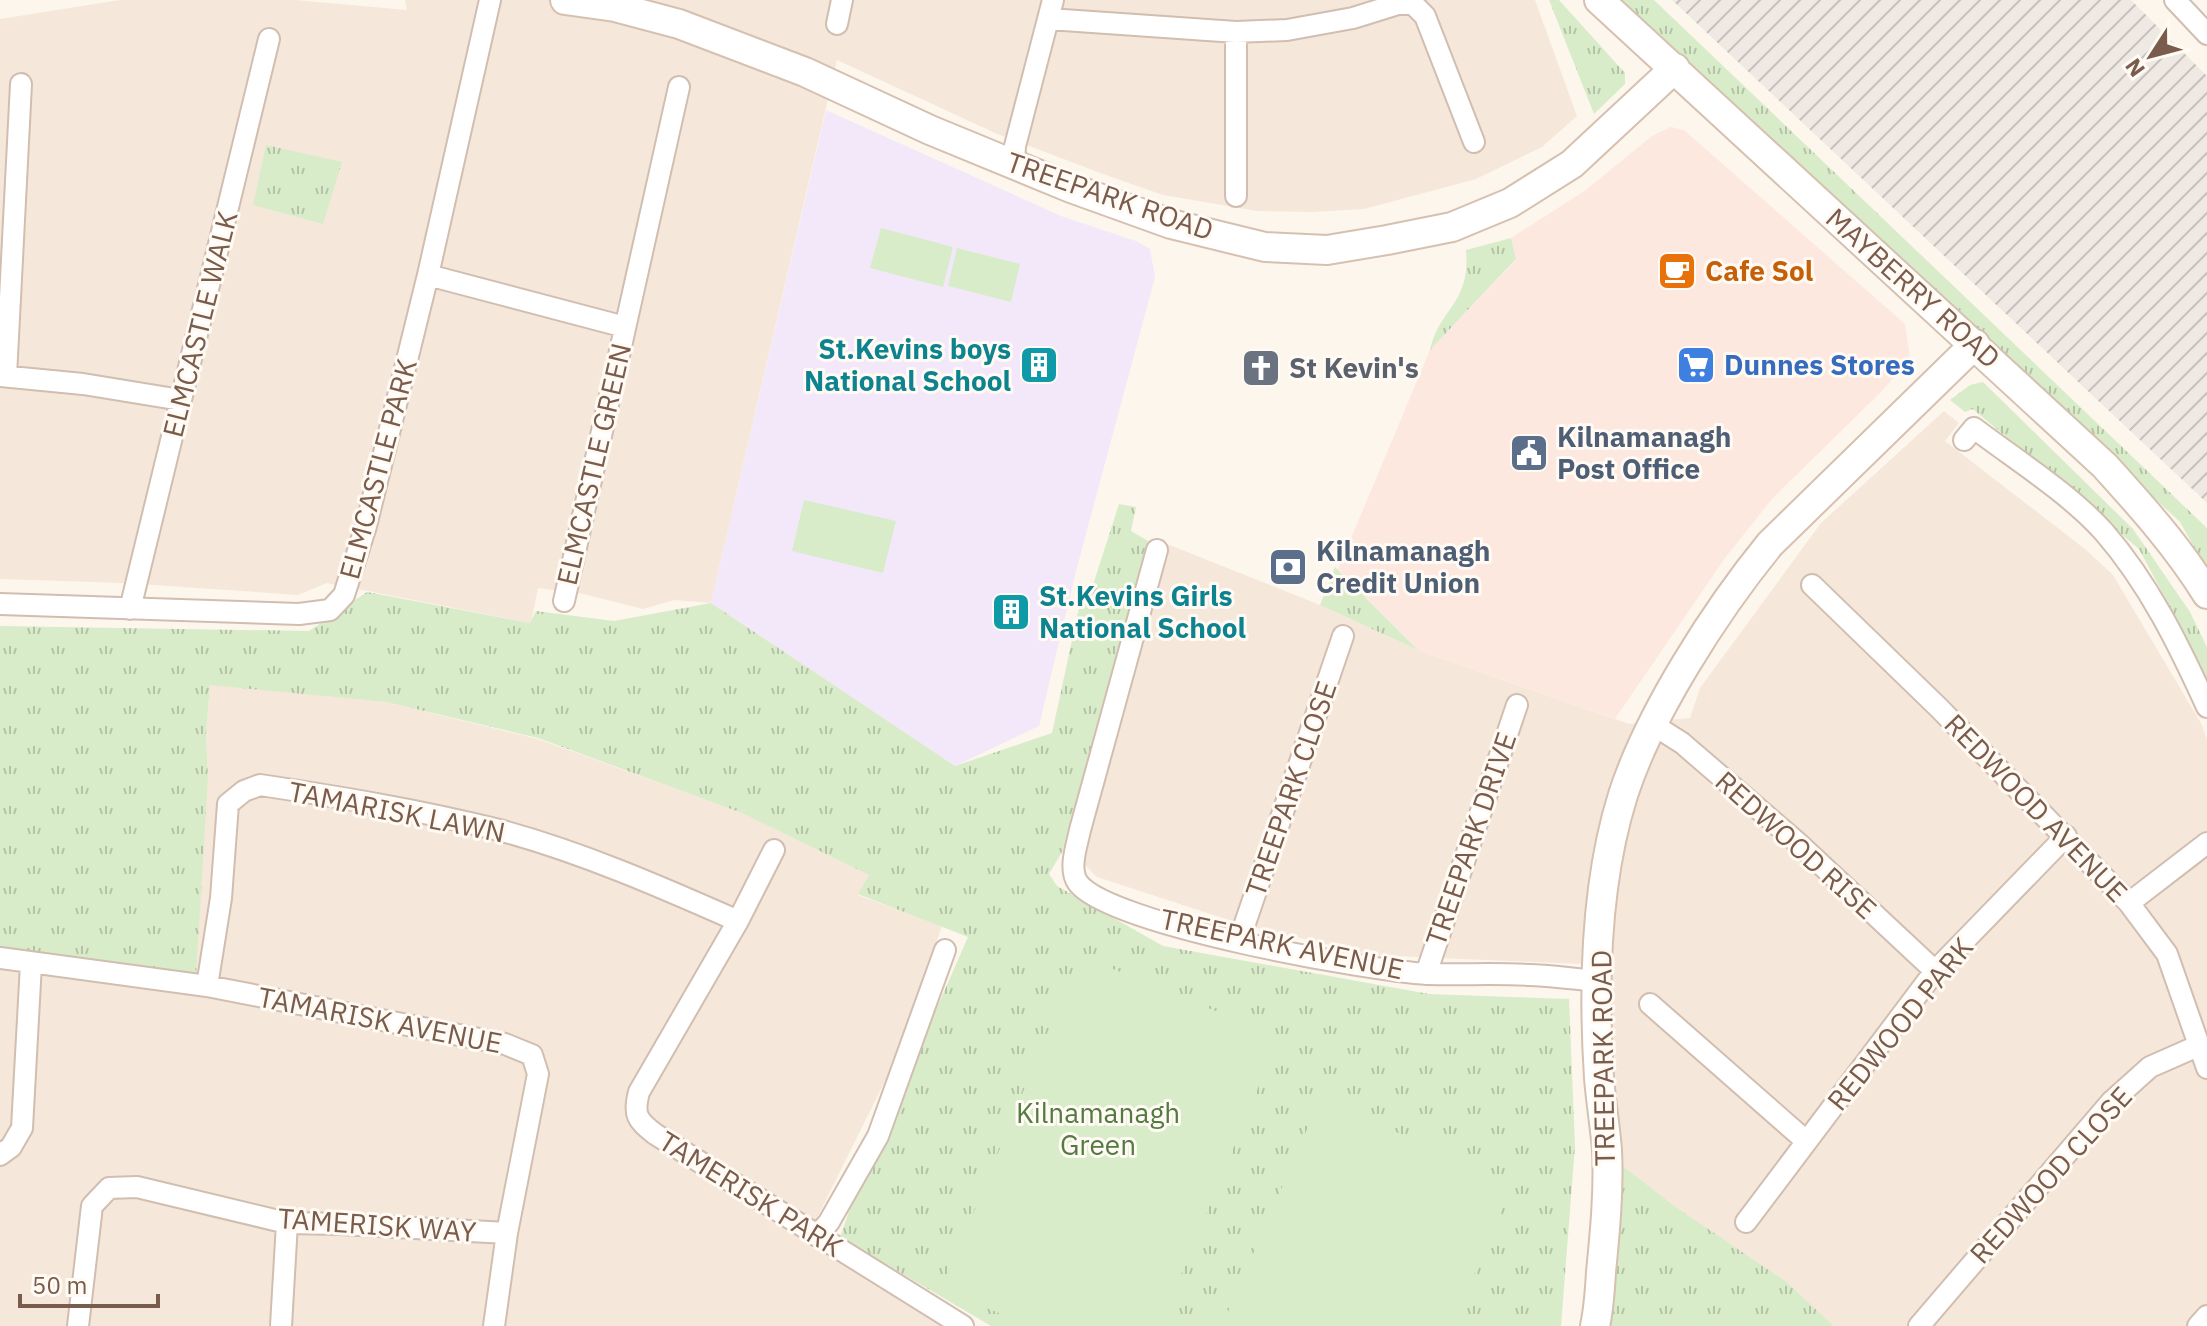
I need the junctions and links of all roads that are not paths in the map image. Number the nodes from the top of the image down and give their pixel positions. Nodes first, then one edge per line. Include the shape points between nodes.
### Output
1 (490, 0) edge
2 (565, 0) edge
3 (842, 0) edge
4 (1599, 0) edge
5 (2175, 0) edge
6 (616, 3) edge
7 (1051, 10) edge
8 (837, 24) dead end
9 (1236, 32) junction
10 (2207, 34) edge
11 (269, 39) dead end
12 (1675, 68) junction
13 (21, 84) dead end
14 (679, 87) dead end
15 (1474, 142) dead end
16 (1014, 164) junction
17 (1236, 196) dead end
18 (428, 275) junction
19 (625, 327) junction
20 (1975, 344) junction
21 (3, 376) edge
22 (181, 400) junction
23 (1964, 440) dead end
24 (1157, 550) dead end
25 (1812, 585) dead end
26 (2207, 594) edge
27 (564, 601) dead end
28 (0, 604) edge
29 (130, 609) junction
30 (1343, 636) dead end
31 (1517, 705) dead end
32 (2207, 707) edge
33 (1652, 724) junction
34 (2066, 836) junction
35 (2207, 843) edge
36 (774, 850) dead end
37 (2129, 903) junction
38 (738, 921) junction
39 (1239, 941) junction
40 (945, 950) dead end
41 (0, 958) edge
42 (31, 964) junction
43 (1935, 971) junction
44 (1426, 974) junction
45 (1598, 981) junction
46 (207, 986) junction
47 (1650, 1004) dead end
48 (2200, 1045) junction
49 (2207, 1068) edge
50 (1806, 1141) junction
51 (0, 1155) edge
52 (1746, 1222) dead end
53 (287, 1223) junction
54 (507, 1233) junction
55 (817, 1236) junction
56 (2207, 1316) edge
57 (78, 1326) edge
58 (281, 1326) edge
59 (494, 1326) edge
60 (963, 1326) edge
61 (1595, 1326) edge
62 (1919, 1326) edge
63 (2198, 1326) edge

1 - 18 street, ELMCASTLE PARK
2 - 6 street, TREEPARK ROAD
3 - 8 street
4 - 12 street, MAYBERRY ROAD
5 - 10 street
6 - 16 street, TREEPARK ROAD via 805,72
7 - 9 street
7 - 16 street
9 - 15 street via 1287,30 1413,4 1425,16
9 - 17 street
11 - 22 street, ELMCASTLE WALK
12 - 16 street, TREEPARK ROAD via 1572,164 1510,203 1452,227 1327,250 1265,247 1171,224
12 - 20 street, MAYBERRY ROAD
13 - 21 street
14 - 19 street, ELMCASTLE GREEN
18 - 19 street, ELMCASTLE GREEN
18 - 29 street, ELMCASTLE PARK via 344,595 330,610 299,614
19 - 27 street, ELMCASTLE GREEN
20 - 26 street, MAYBERRY ROAD via 2114,476 2169,539
20 - 33 street, TREEPARK ROAD via 1770,544 1706,633
21 - 22 street
22 - 29 street, ELMCASTLE WALK
23 - 32 street via 1974,428 2103,531 2177,640
24 - 39 street, TREEPARK AVENUE via 1073,869 1078,882 1097,897 1173,927
25 - 34 street, REDWOOD AVENUE
28 - 29 street, ELMCASTLE PARK
30 - 39 street, TREEPARK CLOSE
31 - 44 street, TREEPARK DRIVE
33 - 43 street, REDWOOD RISE via 1682,743 1798,843
33 - 45 street, TREEPARK ROAD via 1623,794 1606,869
34 - 37 street, REDWOOD AVENUE
34 - 43 street, REDWOOD PARK
35 - 37 street
36 - 38 street, TAMERISK PARK
37 - 48 street, REDWOOD AVENUE via 2167,954
38 - 46 street, TAMARISK LAWN via 619,870 502,831 260,785 228,804
38 - 55 street, TAMERISK PARK via 635,1106 639,1121 655,1134
39 - 44 street, TREEPARK AVENUE
40 - 55 street via 878,1136
41 - 42 street, TAMARISK AVENUE
42 - 46 street, TAMARISK AVENUE
42 - 51 street via 22,1128
43 - 50 street, REDWOOD PARK
44 - 45 street, TREEPARK AVENUE
45 - 61 street, TREEPARK ROAD via 1599,1078 1607,1153
46 - 54 street, TAMARISK AVENUE via 505,1044 532,1055 537,1077
47 - 50 street
48 - 49 street, REDWOOD AVENUE
48 - 62 street, REDWOOD CLOSE via 2150,1067 2111,1102
50 - 52 street, REDWOOD PARK
53 - 54 street, TAMERISK WAY
53 - 57 street, TAMERISK WAY via 137,1187 109,1188 92,1206
53 - 58 street
54 - 59 street, TAMARISK AVENUE
55 - 60 street, TAMERISK PARK
56 - 63 street

